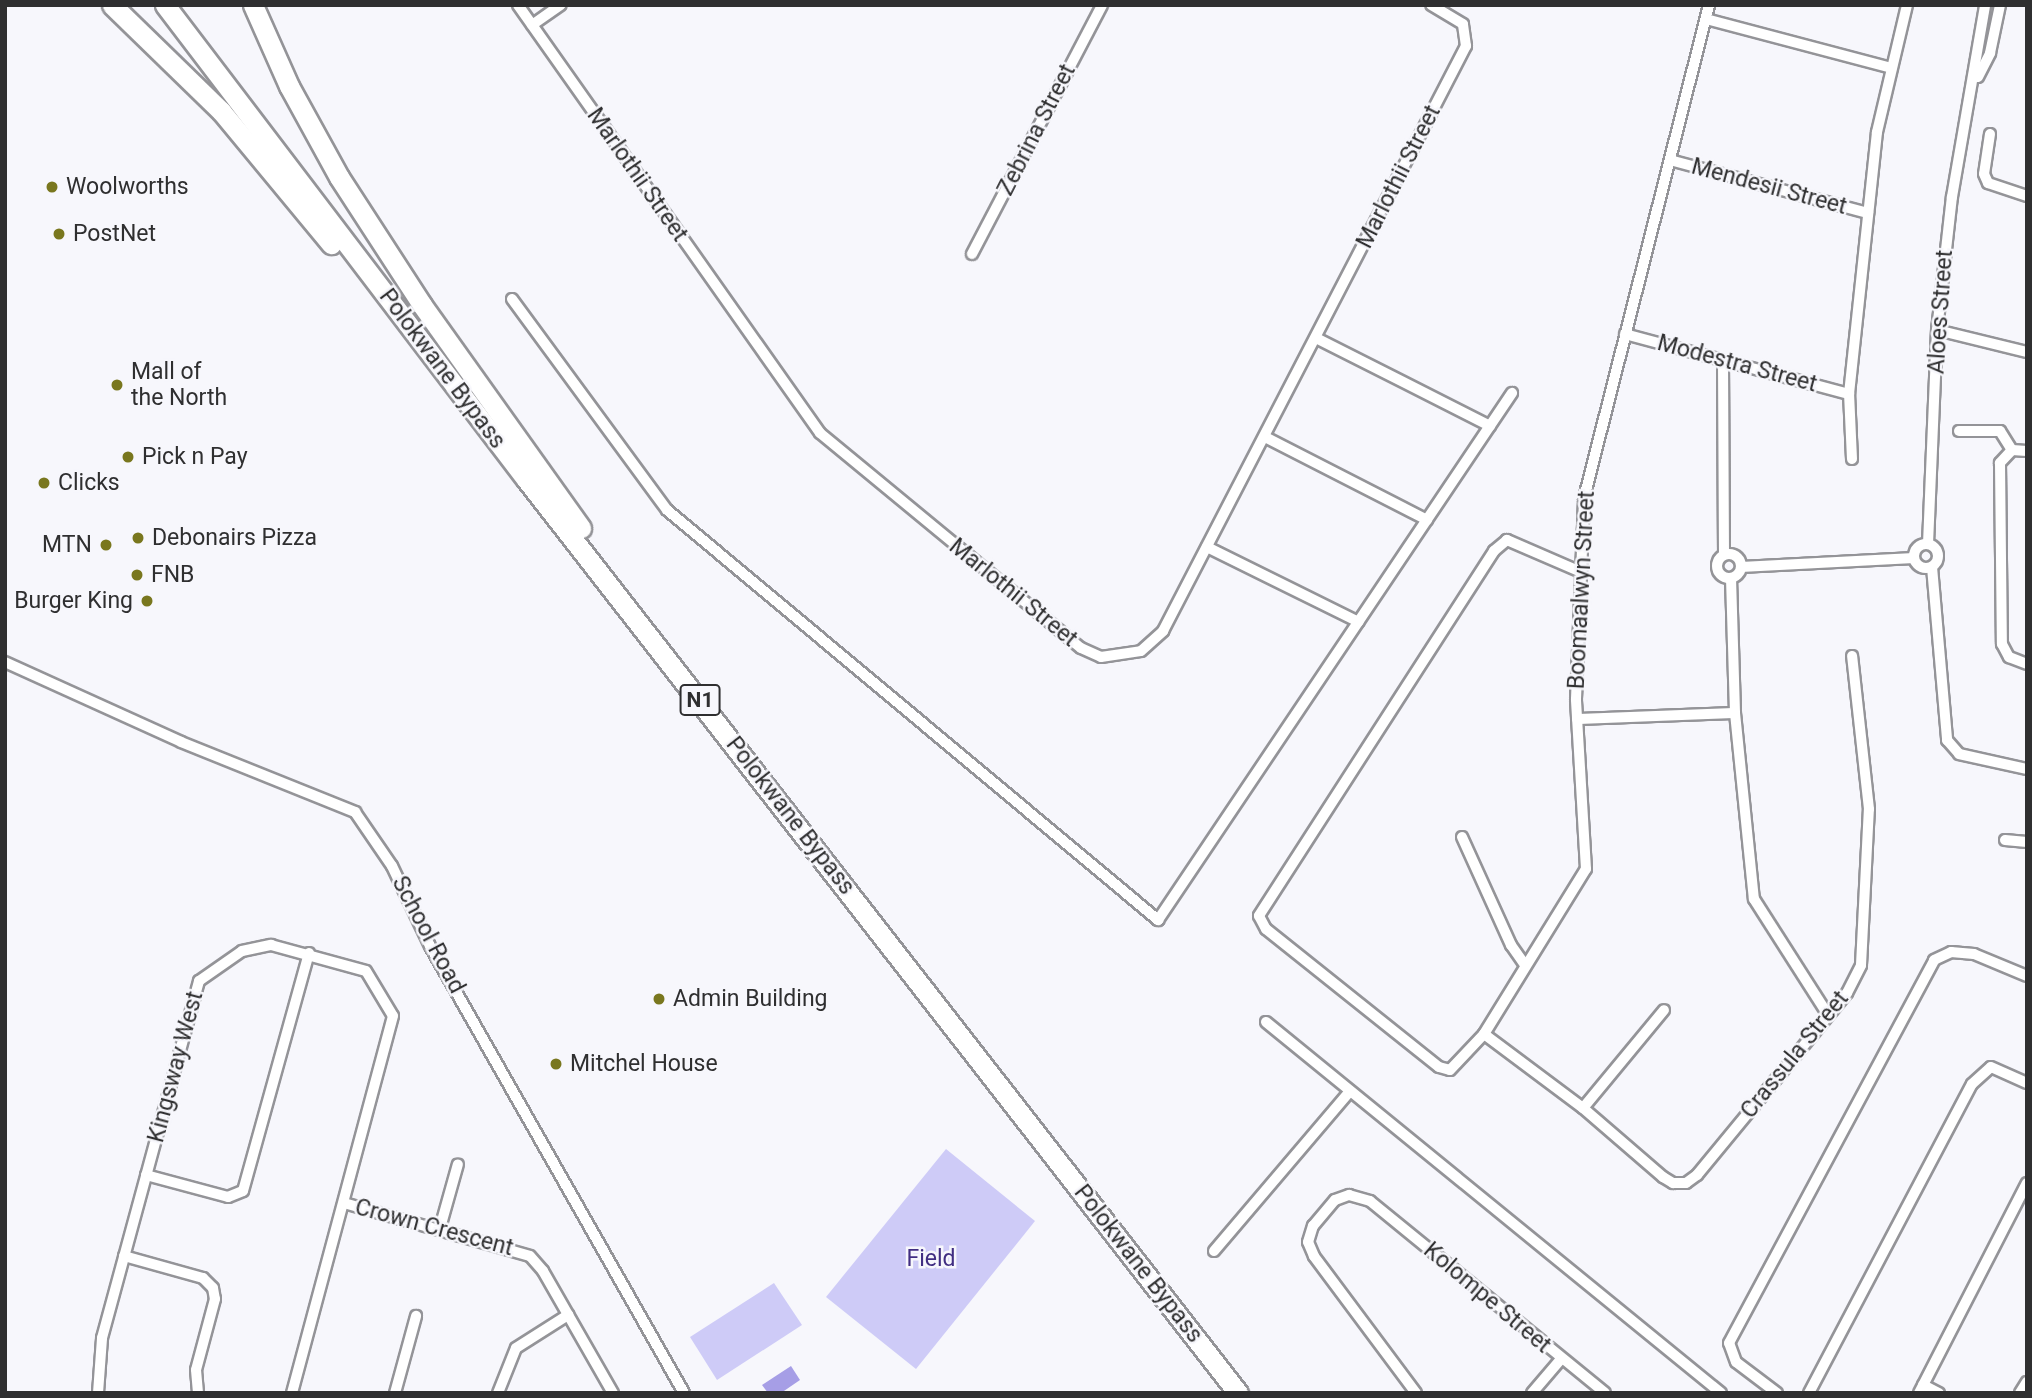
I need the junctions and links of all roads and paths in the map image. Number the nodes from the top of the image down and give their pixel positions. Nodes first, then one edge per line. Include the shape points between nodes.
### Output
1 (112, 5) edge
2 (165, 5) edge
3 (253, 5) edge
4 (518, 5) edge
5 (561, 5) edge
6 (1102, 5) edge
7 (1431, 5) edge
8 (1709, 5) edge
9 (1907, 5) edge
10 (1985, 5) edge
11 (2000, 5) edge
12 (1706, 19) junction
13 (532, 25) junction
14 (1891, 68) junction
15 (1975, 83) junction
16 (1990, 134) dead end
17 (1670, 160) junction
18 (2027, 196) edge
19 (1868, 213) junction
20 (972, 254) dead end
21 (512, 299) dead end
22 (1937, 330) junction
23 (1625, 334) junction
24 (1316, 338) junction
25 (2027, 352) edge
26 (1723, 362) junction
27 (1511, 393) dead end
28 (1849, 394) junction
29 (1490, 426) junction
30 (1959, 431) dead end
31 (1265, 437) junction
32 (2009, 451) junction
33 (2027, 452) edge
34 (1852, 459) dead end
35 (526, 479) junction
36 (1427, 520) junction
37 (1928, 544) junction
38 (1207, 547) junction
39 (1724, 555) junction
40 (1914, 558) junction
41 (1741, 566) junction
42 (1932, 567) junction
43 (1581, 572) junction
44 (1731, 578) junction
45 (611, 586) junction
46 (1359, 622) junction
47 (1853, 656) dead end
48 (5, 662) edge
49 (2027, 664) edge
50 (1735, 713) junction
51 (1577, 719) junction
52 (2027, 769) edge
53 (1462, 837) dead end
54 (2005, 840) dead end
55 (2027, 842) edge
56 (309, 953) junction
57 (1525, 965) junction
58 (2027, 976) edge
59 (1664, 1010) dead end
60 (1827, 1013) junction
61 (1266, 1023) dead end
62 (1484, 1034) junction
63 (2027, 1083) edge
64 (1350, 1091) junction
65 (1583, 1108) junction
66 (458, 1164) dead end
67 (146, 1175) junction
68 (2027, 1183) edge
69 (344, 1203) junction
70 (440, 1228) junction
71 (1214, 1251) dead end
72 (124, 1256) junction
73 (568, 1315) junction
74 (416, 1316) dead end
75 (1561, 1359) junction
76 (2027, 1382) edge
77 (1921, 1389) edge
78 (98, 1393) edge
79 (198, 1393) edge
80 (292, 1393) edge
81 (395, 1393) edge
82 (498, 1393) edge
83 (613, 1393) edge
84 (684, 1393) edge
85 (1238, 1393) edge
86 (1416, 1393) edge
87 (1532, 1393) edge
88 (1605, 1393) edge
89 (1721, 1393) edge
90 (1777, 1393) edge
91 (1809, 1393) edge
92 (1938, 1393) edge
93 (2020, 1393) edge

1 - 35 highway via 221,111
2 - 35 highway, Polokwane Bypass / N1
3 - 45 highway via 289,86 339,177 437,327 603,558
4 - 13 street, Marlothii Street
5 - 13 street
6 - 20 street, Zebrina Street
7 - 24 street, Marlothii Street via 1463,24 1466,46
8 - 12 street, Boomaalwyn Street
9 - 14 street
10 - 15 street, Aloes Street
11 - 15 street, Aloes Street via 1990,53
12 - 14 street
12 - 17 street, Boomaalwyn Street
13 - 38 street, Marlothii Street via 820,433 1081,648 1091,655 1110,657 1153,644
14 - 19 street via 1877,132
15 - 22 street, Aloes Street via 1952,197
16 - 18 street via 1984,174 1988,183
17 - 19 street, Mendesii Street
17 - 23 street, Boomaalwyn Street
19 - 28 street
21 - 46 street via 667,510 1158,920
22 - 25 street
22 - 37 street, Aloes Street
23 - 26 street, Modestra Street
23 - 43 street, Boomaalwyn Street via 1589,473
24 - 29 street
24 - 31 street, Marlothii Street
26 - 28 street, Modestra Street
26 - 39 street
27 - 29 street
28 - 34 street
29 - 36 street
30 - 32 street via 2000,431
31 - 36 street
31 - 38 street, Marlothii Street
32 - 33 street
32 - 49 street via 2000,463 2002,644 2009,657
35 - 45 highway, Polokwane Bypass / N1
36 - 46 street
37 - 40 street via 1917,547
37 - 42 street via 1938,556
38 - 46 street
39 - 41 street via 1735,556
39 - 44 street via 1718,561 1718,572
40 - 41 street
40 - 42 street via 1920,567
41 - 44 street
42 - 52 street via 1947,740 1959,754
43 - 51 street, Boomaalwyn Street
43 - 62 street, Boomaalwyn Street via 1507,540 1494,551 1259,916 1266,929 1439,1067 1450,1070 1459,1065
44 - 50 street
45 - 85 highway, Polokwane Bypass / N1
47 - 60 street, Crassula Street via 1869,809 1864,948 1858,976
48 - 84 street, School Road via 181,742 355,811 392,866 430,946
50 - 51 street
50 - 60 street via 1758,910
51 - 57 street, Boomaalwyn Street via 1586,869
53 - 57 street via 1511,946
54 - 55 street
56 - 67 street, Kingsway West via 255,946 225,960 199,981
56 - 67 street via 243,1191 228,1197
56 - 69 street, Kingsway West via 366,971 392,1010 392,1027
57 - 62 street, Boomaalwyn Street
58 - 90 street via 1974,954 1951,952 1934,960 1729,1343 1736,1362
59 - 65 street
60 - 65 street, Crassula Street via 1686,1183 1663,1177
61 - 64 street
62 - 65 street, Crassula Street
63 - 91 street via 1991,1067 1972,1084
64 - 71 street
64 - 89 street
66 - 70 street
67 - 72 street, Kingsway West
68 - 77 street
69 - 70 street, Crown Crescent
69 - 80 street, Kingsway West
70 - 73 street, Crown Crescent via 530,1256 544,1271
72 - 78 street, Kingsway West via 102,1338
72 - 79 street via 203,1278 213,1288 215,1299 196,1370
73 - 82 street via 516,1348
73 - 83 street, Crown Crescent
74 - 81 street
75 - 86 street, Kolompe Street via 1370,1201 1349,1195 1335,1200 1313,1226 1308,1242
75 - 87 street
75 - 88 street, Kolompe Street
76 - 93 street
77 - 92 street

